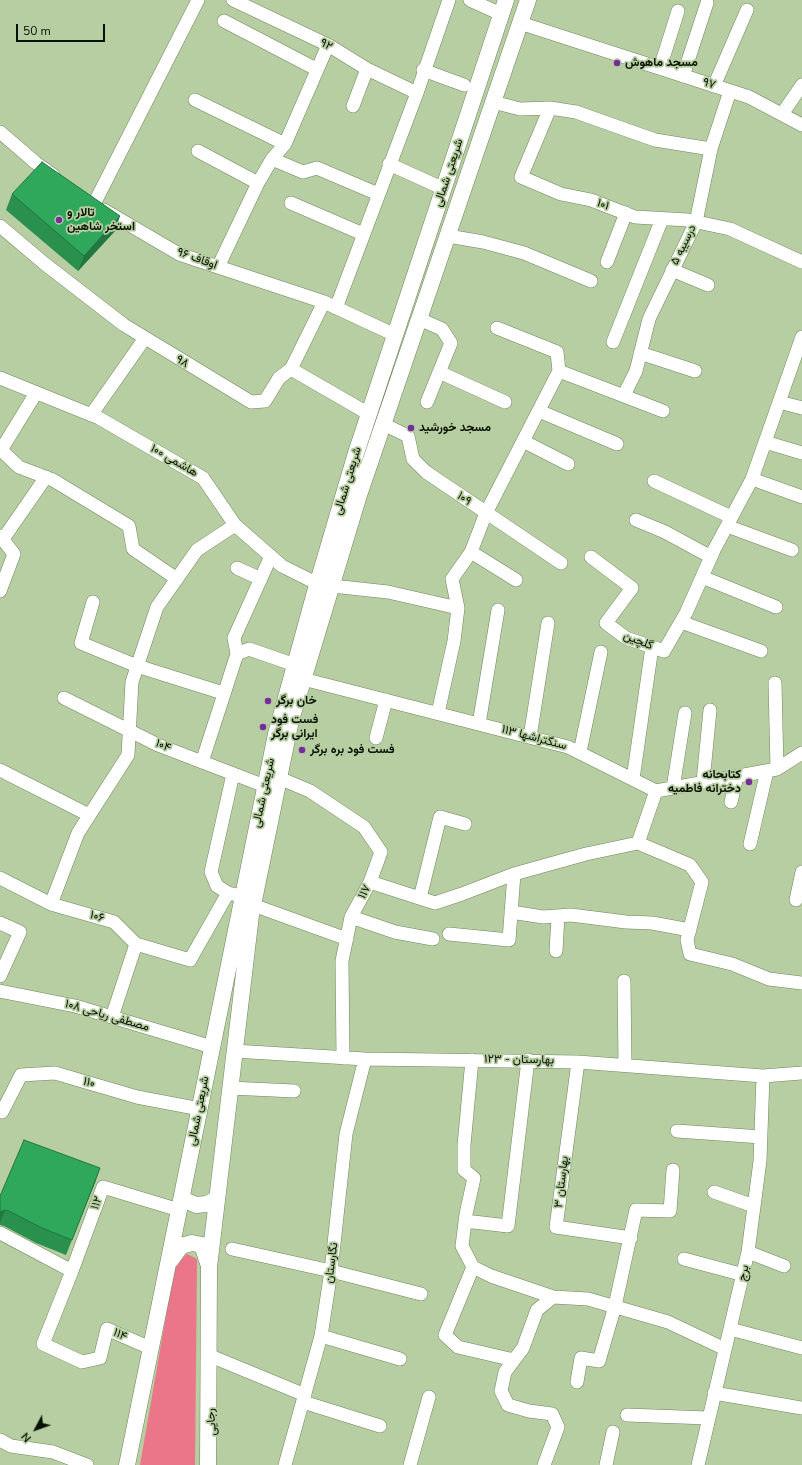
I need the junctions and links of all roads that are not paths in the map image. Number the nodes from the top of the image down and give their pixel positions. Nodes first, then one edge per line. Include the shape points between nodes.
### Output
1 (198, 0) edge
2 (233, 0) edge
3 (448, 0) edge
4 (470, 0) edge
5 (528, 0) edge
6 (707, 3) dead end
7 (504, 7) edge
8 (747, 10) dead end
9 (678, 11) dead end
10 (224, 21) dead end
11 (520, 22) junction
12 (328, 45) junction
13 (660, 68) junction
14 (316, 69) junction
15 (367, 69) junction
16 (423, 70) junction
17 (683, 76) junction
18 (464, 85) dead end
19 (802, 85) edge
20 (714, 86) junction
21 (730, 91) junction
22 (417, 93) junction
23 (195, 100) dead end
24 (493, 102) junction
25 (354, 106) dead end
26 (550, 108) junction
27 (782, 114) junction
28 (802, 125) edge
29 (0, 132) edge
30 (285, 144) junction
31 (710, 149) junction
32 (198, 151) dead end
33 (272, 159) junction
34 (389, 164) junction
35 (62, 181) edge
36 (258, 183) junction
37 (444, 189) junction
38 (378, 194) junction
39 (81, 195) edge
40 (291, 203) dead end
41 (94, 204) junction
42 (626, 214) junction
43 (662, 218) junction
44 (692, 221) junction
45 (0, 226) edge
46 (363, 234) junction
47 (448, 236) junction
48 (607, 262) dead end
49 (802, 262) edge
50 (218, 267) junction
51 (672, 270) junction
52 (591, 281) dead end
53 (708, 284) dead end
54 (324, 302) junction
55 (336, 308) junction
56 (419, 319) junction
57 (497, 328) dead end
58 (395, 335) junction
59 (802, 337) edge
60 (145, 338) junction
61 (613, 342) dead end
62 (640, 353) junction
63 (291, 369) junction
64 (559, 371) junction
65 (695, 371) dead end
66 (439, 372) junction
67 (0, 378) edge
68 (36, 392) junction
69 (624, 395) junction
70 (426, 402) dead end
71 (505, 402) dead end
72 (778, 402) junction
73 (802, 408) edge
74 (539, 411) junction
75 (663, 411) dead end
76 (369, 414) junction
77 (92, 415) junction
78 (383, 424) junction
79 (523, 441) junction
80 (765, 442) junction
81 (617, 444) dead end
82 (802, 453) edge
83 (568, 464) dead end
84 (46, 477) junction
85 (752, 479) junction
86 (654, 481) dead end
87 (352, 492) junction
88 (802, 497) edge
89 (486, 513) junction
90 (636, 520) dead end
91 (729, 522) junction
92 (236, 525) junction
93 (1, 537) edge
94 (792, 550) dead end
95 (471, 552) junction
96 (271, 556) junction
97 (591, 557) dead end
98 (711, 557) junction
99 (562, 563) dead end
100 (237, 568) dead end
101 (702, 577) junction
102 (177, 579) junction
103 (260, 579) junction
104 (516, 580) dead end
105 (324, 585) junction
106 (0, 591) edge
107 (93, 602) dead end
108 (776, 607) dead end
109 (458, 608) junction
110 (498, 610) dead end
111 (681, 622) junction
112 (548, 623) dead end
113 (652, 647) junction
114 (761, 651) dead end
115 (601, 652) dead end
116 (237, 654) junction
117 (295, 665) junction
118 (137, 666) junction
119 (303, 679) junction
120 (775, 682) dead end
121 (223, 693) junction
122 (64, 698) dead end
123 (386, 700) junction
124 (710, 710) dead end
125 (438, 713) junction
126 (685, 713) dead end
127 (479, 724) junction
128 (129, 729) junction
129 (530, 737) junction
130 (376, 738) dead end
131 (580, 752) junction
132 (802, 753) edge
133 (202, 762) junction
134 (0, 770) edge
135 (772, 770) junction
136 (233, 774) junction
137 (737, 776) junction
138 (633, 779) junction
139 (272, 782) junction
140 (703, 782) junction
141 (673, 788) junction
142 (656, 791) junction
143 (731, 802) dead end
144 (89, 815) junction
145 (465, 824) dead end
146 (638, 843) junction
147 (750, 844) dead end
148 (802, 872) edge
149 (514, 874) junction
150 (0, 878) edge
151 (370, 882) junction
152 (241, 898) junction
153 (420, 898) junction
154 (796, 900) dead end
155 (51, 904) junction
156 (511, 912) junction
157 (558, 916) junction
158 (351, 917) junction
159 (0, 923) edge
160 (690, 930) junction
161 (449, 934) dead end
162 (347, 939) junction
163 (432, 940) dead end
164 (136, 944) junction
165 (556, 951) dead end
166 (0, 976) edge
167 (624, 981) dead end
168 (802, 984) edge
169 (0, 990) edge
170 (112, 1017) junction
171 (212, 1047) junction
172 (234, 1051) junction
173 (343, 1058) junction
174 (366, 1059) junction
175 (472, 1060) junction
176 (528, 1060) junction
177 (578, 1062) junction
178 (625, 1065) junction
179 (802, 1072) edge
180 (763, 1076) junction
181 (230, 1088) junction
182 (294, 1091) dead end
183 (200, 1109) junction
184 (0, 1111) edge
185 (677, 1131) dead end
186 (761, 1137) junction
187 (673, 1170) dead end
188 (714, 1192) dead end
189 (217, 1199) junction
190 (181, 1204) junction
191 (754, 1206) junction
192 (465, 1221) junction
193 (0, 1233) edge
194 (631, 1238) junction
195 (232, 1249) dead end
196 (748, 1252) junction
197 (684, 1259) dead end
198 (169, 1263) junction
199 (784, 1266) dead end
200 (209, 1267) junction
201 (473, 1267) junction
202 (72, 1271) junction
203 (331, 1271) junction
204 (744, 1275) junction
205 (421, 1294) dead end
206 (554, 1297) junction
207 (615, 1306) junction
208 (730, 1329) junction
209 (321, 1336) junction
210 (150, 1348) junction
211 (802, 1348) edge
212 (725, 1349) junction
213 (208, 1354) junction
214 (400, 1359) dead end
215 (514, 1360) junction
216 (208, 1379) junction
217 (577, 1382) dead end
218 (714, 1393) junction
219 (429, 1397) dead end
220 (304, 1399) junction
221 (802, 1408) edge
222 (627, 1415) dead end
223 (708, 1418) junction
224 (380, 1426) dead end
225 (613, 1432) dead end
226 (0, 1440) edge
227 (87, 1465) edge
228 (127, 1465) edge
229 (208, 1465) edge
230 (219, 1465) edge
231 (285, 1465) edge
232 (410, 1465) edge
233 (544, 1465) edge
234 (606, 1465) edge
235 (698, 1465) edge

1 - 41 street
2 - 12 street, ۹۲
3 - 16 street
4 - 7 street
5 - 11 main road, شریعتی شمالی
6 - 17 street
7 - 37 main road, شریعتی شمالی
8 - 20 street
9 - 13 street
10 - 14 street
11 - 13 street, ۹۷
11 - 24 main road, شریعتی شمالی
12 - 14 street
12 - 15 street, ۹۲
13 - 17 street, ۹۷
14 - 30 street
15 - 22 street, ۹۲
15 - 25 street
16 - 18 street
16 - 22 street
17 - 20 street, ۹۷
19 - 27 street
20 - 21 street, ۹۷
21 - 27 street, ۹۷
21 - 31 street, درسیبه ۵
22 - 34 street
23 - 30 street
24 - 26 street via 520,109
24 - 47 main road, شریعتی شمالی
26 - 31 street via 576,112 655,140
26 - 42 street, ۱۰۱ via 521,177 561,194 591,200
27 - 28 street, ۹۷
29 - 35 street
30 - 33 street
31 - 44 street, درسیبه ۵
32 - 36 street
33 - 36 street
33 - 38 street via 302,172 317,168
34 - 37 street
34 - 38 street
36 - 50 street
37 - 58 main road, شریعتی شمالی
38 - 46 street
39 - 41 street, اوقاف ۹۶
40 - 46 street
41 - 50 street, اوقاف ۹۶ via 180,254
42 - 43 street, ۱۰۱
42 - 48 street
43 - 44 street, ۱۰۱
43 - 61 street
44 - 49 street, ۱۰۱ via 730,229
44 - 51 street, درسیبه ۵
45 - 60 street, ۹۸ via 45,264 124,325
46 - 55 street
47 - 52 street via 524,253
47 - 56 main road, شریعتی شمالی
50 - 54 street, اوقاف ۹۶
51 - 53 street
51 - 62 street, درسیبه ۵ via 649,319
54 - 55 street, اوقاف ۹۶
54 - 63 street
55 - 58 street, اوقاف ۹۶
56 - 66 street via 442,329 451,343
56 - 78 main road, شریعتی شمالی
57 - 64 street via 557,352
58 - 76 main road, شریعتی شمالی
59 - 72 street, گلچین
60 - 63 street, ۹۸ via 251,402 265,402 279,378
60 - 77 street
62 - 65 street
62 - 69 street, درسیبه ۵ via 636,371
63 - 76 street
64 - 69 street
64 - 74 street
66 - 70 street
66 - 71 street
67 - 68 street, هاشمی ۱۰۰
68 - 77 street, هاشمی ۱۰۰
68 - 84 street via 1,450 19,467
69 - 75 street
72 - 73 street
72 - 80 street, گلچین
74 - 79 street
74 - 81 street
76 - 87 main road, شریعتی شمالی
77 - 92 street, هاشمی ۱۰۰ via 203,478
78 - 87 main road, شریعتی شمالی
78 - 89 street, ۱۰۹ via 408,436 413,459 426,472
79 - 83 street
79 - 89 street
80 - 82 street
80 - 85 street, گلچین
84 - 93 street
84 - 102 street via 129,526 134,549
85 - 88 street
85 - 91 street, گلچین
86 - 91 street
87 - 105 main road, شریعتی شمالی
89 - 95 street
89 - 99 street, ۱۰۹
90 - 98 street via 665,532
91 - 94 street
91 - 98 street, گلچین
92 - 96 street, هاشمی ۱۰۰
92 - 102 street via 197,550
93 - 106 street via 14,554
95 - 104 street
95 - 109 street via 452,579
96 - 103 street
96 - 105 street, هاشمی ۱۰۰ via 282,566
97 - 113 street, گلچین via 632,588 606,623 626,638
98 - 101 street, گلچین
100 - 103 street
101 - 108 street
101 - 111 street, گلچین
102 - 118 street via 157,607
103 - 116 street via 234,638
105 - 109 street via 388,592
105 - 117 main road, شریعتی شمالی
105 - 119 main road, شریعتی شمالی
107 - 118 street via 81,643
109 - 125 street via 454,641
110 - 127 street
111 - 113 street, گلچین via 664,651
111 - 114 street
112 - 129 street
113 - 138 street
115 - 131 street
116 - 117 street via 249,649
116 - 121 street
117 - 139 main road, شریعتی شمالی via 276,734
118 - 121 street
118 - 128 street via 132,682
119 - 123 street, سنگتراشها ۱۱۳
119 - 139 main road, شریعتی شمالی
120 - 135 street
121 - 133 street
122 - 128 street, ۱۰۴
123 - 125 street, سنگتراشها ۱۱۳
123 - 130 street
124 - 140 street
125 - 127 street, سنگتراشها ۱۱۳
126 - 141 street
127 - 129 street, سنگتراشها ۱۱۳
128 - 133 street, ۱۰۴ via 158,745
128 - 144 street via 128,755
129 - 131 street, سنگتراشها ۱۱۳
131 - 138 street, سنگتراشها ۱۱۳
132 - 135 street
133 - 136 street, ۱۰۴
134 - 144 street
135 - 137 street
135 - 147 street
136 - 139 street, ۱۰۴
136 - 152 street via 211,872 217,886
137 - 140 street
137 - 143 street
138 - 142 street, سنگتراشها ۱۱۳
139 - 151 street, ۱۱۷ via 310,790 364,827 380,852
139 - 152 main road, شریعتی شمالی
140 - 141 street
141 - 142 street
142 - 146 street
144 - 155 street via 78,832
145 - 153 street via 440,817
146 - 149 street
146 - 160 street via 690,865 702,882
148 - 154 street
149 - 153 street via 435,903
149 - 156 street
150 - 155 street, ۱۰۶
151 - 153 street
151 - 158 street, ۱۱۷
152 - 162 street
152 - 164 street, ۱۰۶ via 190,960
152 - 171 main road, شریعتی شمالی
152 - 172 main road, شریعتی شمالی
155 - 164 street, ۱۰۶ via 114,922
156 - 157 street via 543,917
156 - 161 street via 509,940
157 - 160 street via 652,923
157 - 165 street
158 - 162 street, ۱۱۷
158 - 163 street via 395,932
159 - 166 street via 20,932
160 - 168 street via 687,940 690,954 732,964 770,979
162 - 173 street, ۱۱۷ via 342,961
164 - 170 street
167 - 178 street
169 - 170 street, مصطفی ریاحی ۱۰۸ via 75,1006
170 - 171 street, مصطفی ریاحی ۱۰۸
171 - 183 main road, شریعتی شمالی
172 - 173 street, بهارستان - ۱۲۳
172 - 181 main road, شریعتی شمالی
173 - 174 street, بهارستان - ۱۲۳
174 - 175 street, بهارستان - ۱۲۳
174 - 203 street, نگارستان via 346,1134
175 - 176 street, بهارستان - ۱۲۳
175 - 192 street via 464,1170 474,1178
176 - 177 street, بهارستان - ۱۲۳
176 - 192 street via 508,1226
177 - 178 street, بهارستان - ۱۲۳
177 - 194 street, بهارستان ۳ via 556,1227
178 - 180 street, بهارستان - ۱۲۳
179 - 180 street, بهارستان - ۱۲۳
180 - 186 street, برج
181 - 182 street
181 - 189 main road, شریعتی شمالی
183 - 184 street, ۱۱۰ via 137,1097 55,1073 21,1075 2,1112
183 - 190 main road, شریعتی شمالی
185 - 186 street
186 - 191 street, برج
187 - 194 street via 670,1211 636,1210
188 - 191 street
189 - 190 main road via 207,1204
189 - 200 main road, شریعتی شمالی
190 - 198 main road, شریعتی شمالی
190 - 202 street, ۱۱۲ via 103,1187
191 - 196 street, برج
192 - 201 street via 462,1246
193 - 202 street
194 - 207 street
195 - 203 street
196 - 199 street
196 - 204 street, برج
197 - 204 street
198 - 200 main road via 181,1246 202,1244
198 - 210 main road, شریعتی شمالی
200 - 213 main road, شریعتی شمالی
201 - 206 street via 491,1276
201 - 215 street via 445,1335 458,1347
202 - 210 street, ۱۱۴ via 43,1344 82,1362 100,1358 107,1329
203 - 205 street
203 - 209 street, نگارستان
204 - 208 street, برج
206 - 207 street via 588,1299
206 - 215 street via 537,1310 522,1348
207 - 212 street via 668,1322
207 - 217 street via 599,1361 581,1358
208 - 211 street
208 - 212 street, برج
209 - 214 street
209 - 220 street, نگارستان
210 - 228 main road, شریعتی شمالی
212 - 218 street, برج
213 - 216 main road, شریعتی شمالی
213 - 220 street
215 - 233 street via 505,1372 501,1391 508,1405 552,1414 558,1427
216 - 229 main road, شریعتی شمالی
216 - 230 main road, رجایی via 214,1446
218 - 221 street
218 - 223 street, برج
219 - 232 street
220 - 224 street
220 - 231 street, نگارستان
222 - 223 street
223 - 235 street, برج
225 - 234 street
226 - 227 street via 11,1446 53,1452

